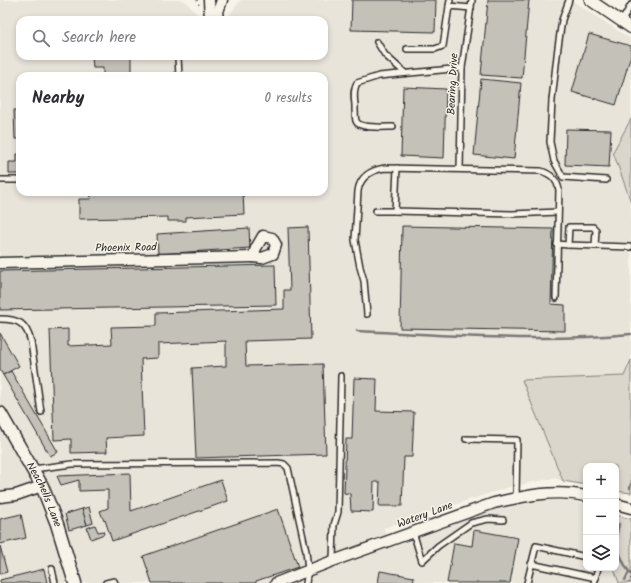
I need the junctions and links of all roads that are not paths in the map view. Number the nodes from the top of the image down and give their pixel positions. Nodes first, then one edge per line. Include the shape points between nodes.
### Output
1 (209, 0) edge
2 (222, 0) edge
3 (472, 0) edge
4 (569, 0) edge
5 (590, 0) edge
6 (450, 3) edge
7 (631, 5) edge
8 (471, 8) junction
9 (210, 16) edge
10 (216, 16) edge
11 (622, 21) junction
12 (631, 28) edge
13 (377, 42) dead end
14 (407, 49) dead end
15 (178, 60) edge
16 (462, 68) junction
17 (179, 72) edge
18 (405, 73) junction
19 (393, 127) dead end
20 (397, 168) junction
21 (460, 169) junction
22 (0, 180) edge
23 (16, 180) edge
24 (606, 180) dead end
25 (376, 211) dead end
26 (395, 212) junction
27 (558, 212) junction
28 (557, 244) junction
29 (568, 245) junction
30 (595, 246) junction
31 (630, 247) dead end
32 (253, 257) dead end
33 (0, 263) edge
34 (556, 298) dead end
35 (367, 314) dead end
36 (0, 319) edge
37 (341, 376) dead end
38 (41, 412) dead end
39 (0, 413) edge
40 (466, 439) dead end
41 (33, 469) junction
42 (42, 486) junction
43 (583, 496) edge
44 (0, 497) edge
45 (516, 498) junction
46 (619, 505) edge
47 (631, 508) edge
48 (503, 520) dead end
49 (413, 532) junction
50 (583, 556) edge
51 (333, 561) junction
52 (531, 564) junction
53 (52, 569) dead end
54 (308, 570) junction
55 (597, 571) edge
56 (595, 581) edge
57 (55, 583) edge
58 (75, 583) edge
59 (106, 583) edge
60 (115, 583) edge
61 (276, 583) edge
62 (306, 583) edge
63 (527, 583) edge

1 - 9 street
2 - 10 street
3 - 8 lane, Bearing Drive
4 - 24 lane via 562,20 552,100 550,142 554,161 563,177
5 - 11 street
6 - 8 lane
6 - 14 lane via 443,46 435,49
7 - 11 lane
8 - 16 lane, Bearing Drive
11 - 12 street
13 - 18 lane via 385,55
15 - 17 lane
16 - 18 lane
16 - 21 lane, Bearing Drive
18 - 19 lane via 361,81 356,86 354,95 358,124
20 - 21 lane
20 - 26 lane
20 - 35 lane via 371,172 359,185 355,240 364,281
21 - 27 lane via 546,172 558,185
22 - 23 lane
25 - 26 lane
26 - 27 lane
27 - 28 lane
28 - 29 lane
28 - 34 lane
29 - 30 lane
29 - 30 lane via 569,227 593,227 596,230
30 - 31 lane
32 - 33 street, Phoenix Road
36 - 38 lane via 10,319 23,324 28,332
37 - 51 lane via 338,512 334,525
39 - 41 street, Neachells Lane
40 - 45 lane via 517,440
41 - 42 street, Neachells Lane
41 - 54 lane via 72,464 284,464 288,468
42 - 44 street via 16,495
42 - 58 street, Neachells Lane
43 - 45 street, Watery Lane via 556,492
45 - 49 street, Watery Lane via 494,503
46 - 47 street
48 - 49 lane via 488,519 471,523 422,560
49 - 51 street, Watery Lane
50 - 52 lane via 536,546
51 - 54 street, Watery Lane
52 - 56 lane
52 - 63 lane
53 - 57 lane
54 - 61 street, Watery Lane
54 - 62 lane
55 - 56 lane
59 - 60 lane via 114,580

